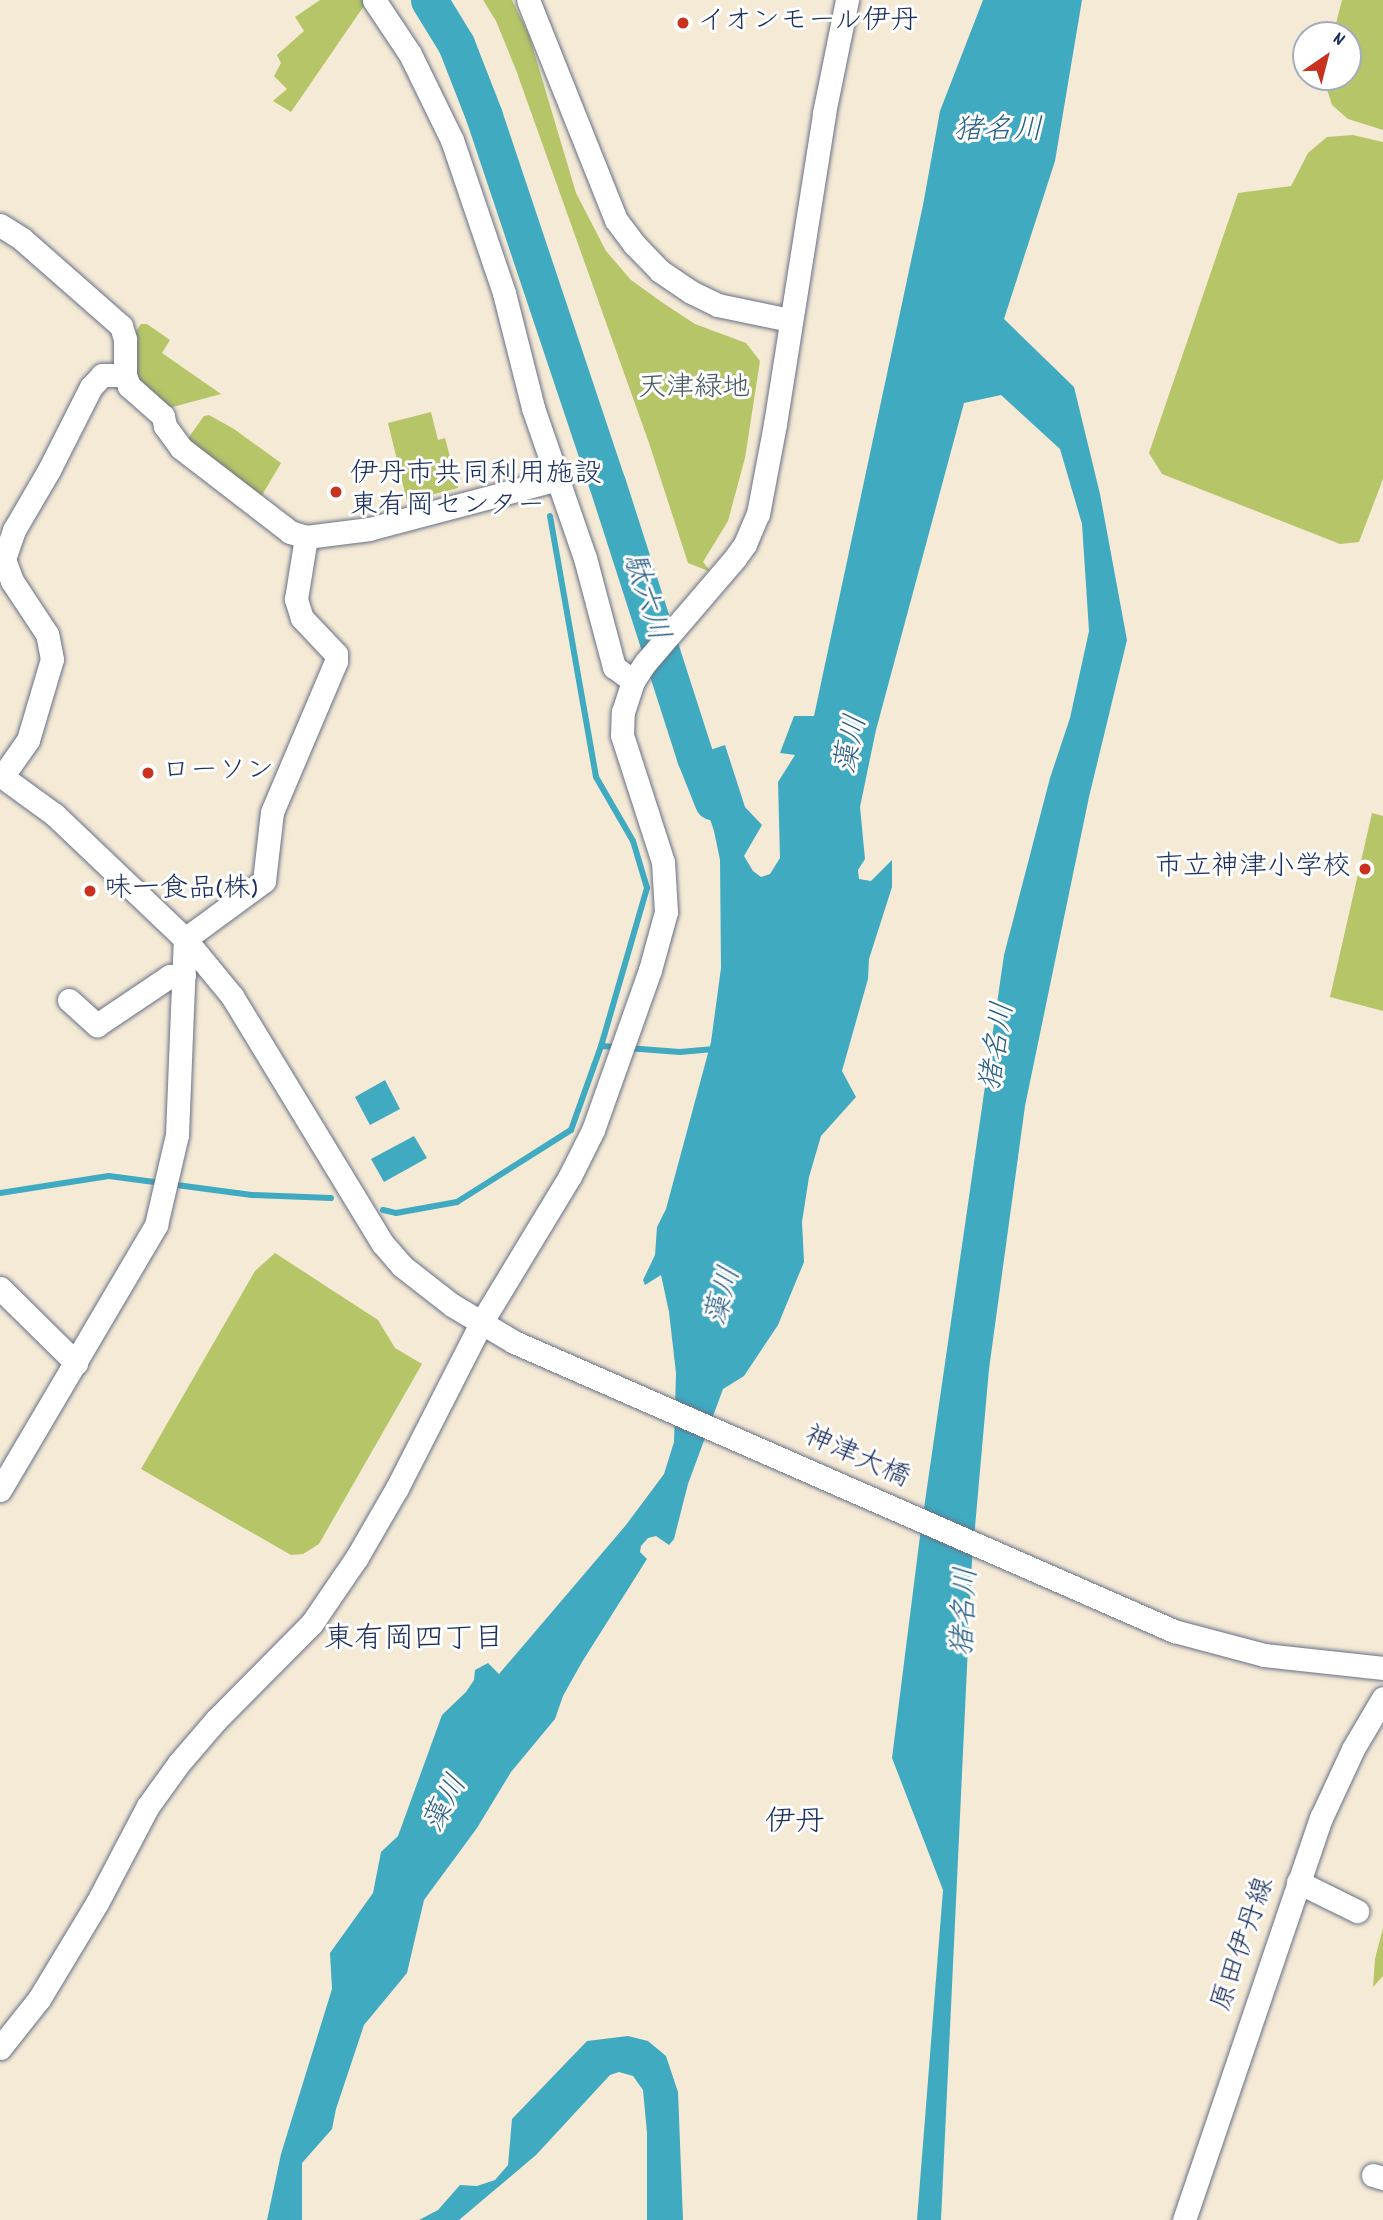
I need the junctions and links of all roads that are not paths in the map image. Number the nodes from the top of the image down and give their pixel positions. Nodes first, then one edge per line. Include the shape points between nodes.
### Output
1 (374, 0) edge
2 (528, 0) edge
3 (847, 0) edge
4 (0, 225) edge
5 (790, 320) junction
6 (125, 375) junction
7 (558, 479) junction
8 (306, 537) junction
9 (2, 567) edge
10 (640, 672) junction
11 (1, 776) edge
12 (185, 939) junction
13 (184, 975) junction
14 (69, 1000) dead end
15 (0, 1288) edge
16 (481, 1324) junction
17 (76, 1363) junction
18 (0, 1490) edge
19 (1383, 1668) edge
20 (1383, 1698) edge
21 (1298, 1882) junction
22 (1357, 1911) dead end
23 (0, 2048) edge
24 (1184, 2220) edge

1 - 7 street via 410,54 452,140 504,293 533,408
2 - 5 street via 616,220 634,244 660,271 691,292 718,305
3 - 5 street
4 - 6 street via 32,247 121,326
5 - 10 street via 758,514 745,544
6 - 8 street via 129,386 163,416 181,448 277,523
6 - 9 street via 102,376 91,387 13,530
7 - 8 street via 369,529
7 - 10 street via 614,667
8 - 12 street via 296,599 302,618 336,654 336,661 272,812 264,881
9 - 11 street via 47,635 52,659 28,740
10 - 16 street via 623,712 622,735 663,862 666,912 593,1130 570,1177
11 - 12 street, 神津大橋 via 55,815
12 - 13 street
12 - 16 street, 神津大橋 via 232,996 383,1244 421,1284
13 - 14 street via 170,976 97,1026
13 - 17 street via 177,1135 156,1225
15 - 17 street
16 - 19 street, 神津大橋 via 1174,1631 1264,1655
16 - 23 street via 357,1557 312,1623 179,1763 148,1806 39,1999
17 - 18 street
20 - 21 street, 原田伊丹線 via 1326,1807
21 - 22 street
21 - 24 street, 原田伊丹線

